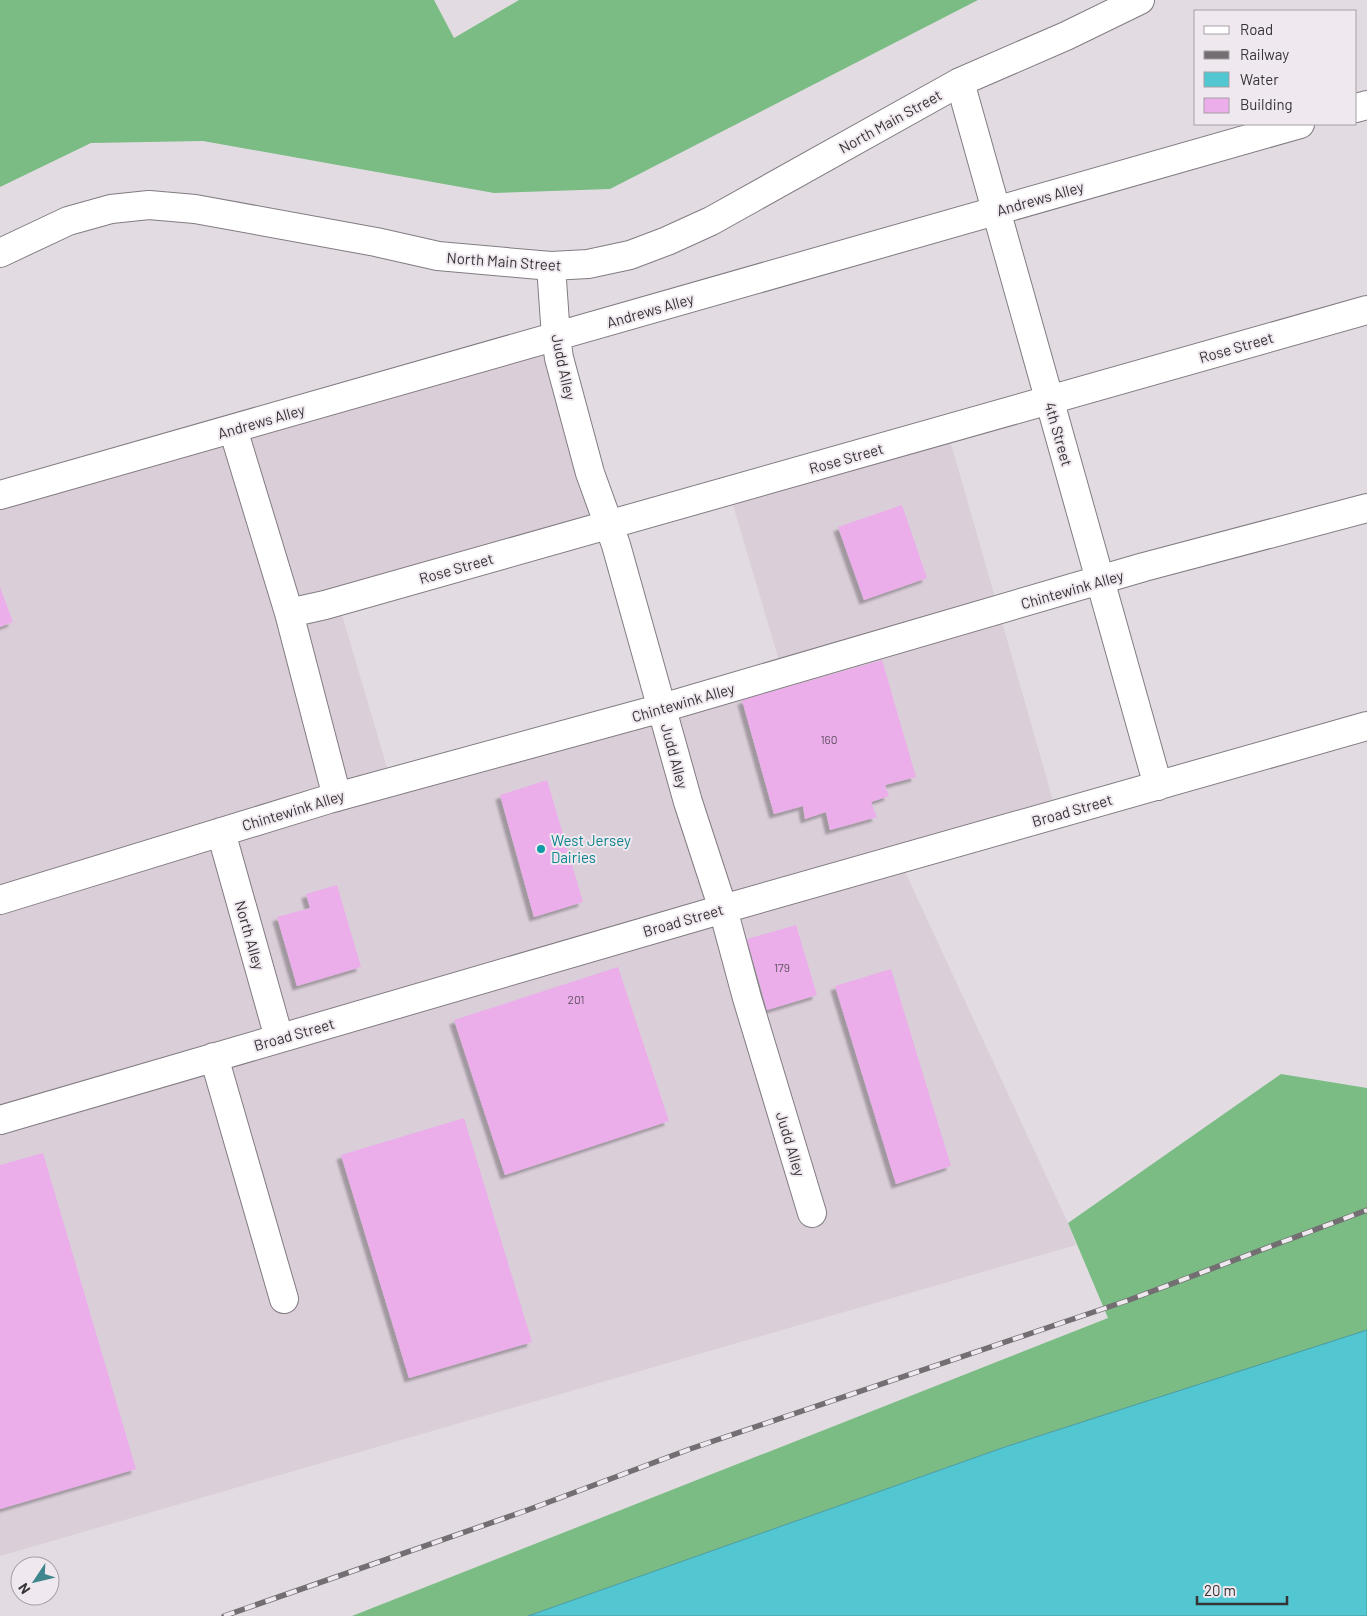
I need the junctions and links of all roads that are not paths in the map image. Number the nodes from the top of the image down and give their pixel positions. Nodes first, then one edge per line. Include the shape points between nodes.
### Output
1 (1140, 0) edge
2 (960, 82) junction
3 (1297, 125) edge
4 (996, 211) junction
5 (0, 253) edge
6 (551, 266) junction
7 (1367, 310) edge
8 (556, 337) junction
9 (1049, 400) junction
10 (233, 429) junction
11 (0, 495) edge
12 (1367, 508) edge
13 (609, 525) junction
14 (1100, 580) junction
15 (289, 614) junction
16 (662, 708) junction
17 (1367, 726) edge
18 (1158, 786) junction
19 (337, 797) junction
20 (221, 832) junction
21 (0, 900) edge
22 (723, 909) junction
23 (279, 1038) junction
24 (214, 1057) junction
25 (0, 1120) edge
26 (812, 1213) dead end
27 (284, 1299) dead end

1 - 2 street, North Main Street
2 - 4 street, 4th Street
2 - 6 street, North Main Street via 711,221 667,241 630,255 588,264
3 - 4 street, Andrews Alley
4 - 8 street, Andrews Alley
4 - 9 street, 4th Street
5 - 6 street, North Main Street via 68,222 111,208 149,205 205,211 438,256
6 - 8 street, Judd Alley
7 - 9 street, Rose Street
8 - 10 street, Andrews Alley
8 - 13 street, Judd Alley via 590,473
9 - 13 street, Rose Street
9 - 14 street, 4th Street
10 - 11 street, Andrews Alley
10 - 15 street
12 - 14 street, Chintewink Alley
13 - 15 street, Rose Street
13 - 16 street, Judd Alley
14 - 16 street, Chintewink Alley
14 - 18 street, 4th Street
15 - 19 street
16 - 19 street, Chintewink Alley
16 - 22 street, Judd Alley
17 - 18 street, Broad Street
18 - 22 street, Broad Street
19 - 20 street, Chintewink Alley
20 - 21 street, Chintewink Alley
20 - 23 street, North Alley
22 - 23 street, Broad Street
22 - 26 street, Judd Alley
23 - 24 street, Broad Street
24 - 25 street, Broad Street
24 - 27 street

